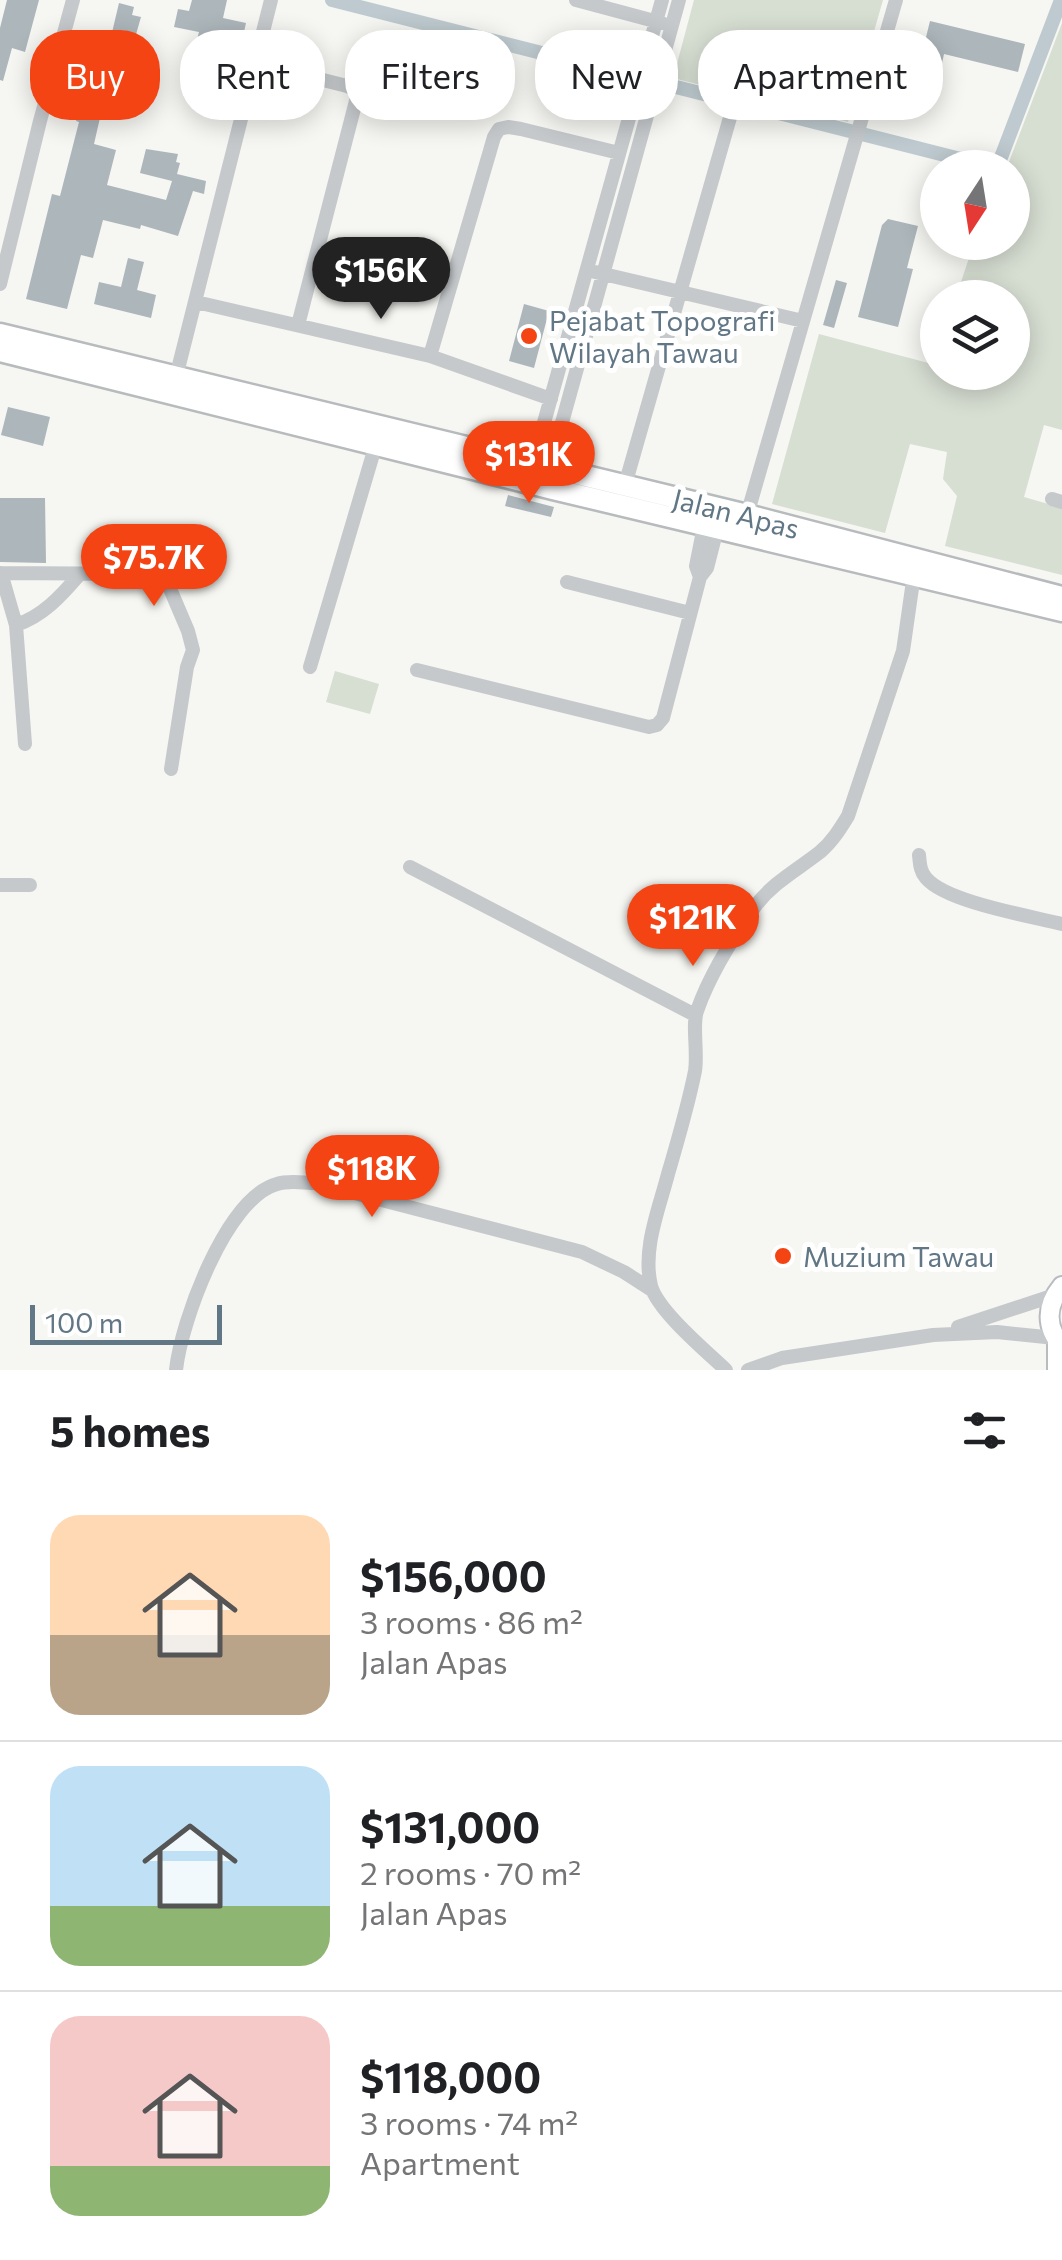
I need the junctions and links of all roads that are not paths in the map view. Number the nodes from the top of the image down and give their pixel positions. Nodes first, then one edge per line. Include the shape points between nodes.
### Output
1 (73, 0) edge
2 (271, 0) edge
3 (576, 0) edge
4 (662, 0) edge
5 (680, 0) edge
6 (896, 0) edge
7 (656, 21) junction
8 (672, 25) junction
9 (263, 30) edge
10 (325, 81) edge
11 (240, 120) edge
12 (729, 120) edge
13 (619, 153) junction
14 (586, 270) junction
15 (603, 274) junction
16 (0, 284) edge
17 (680, 292) junction
18 (196, 302) junction
19 (804, 321) junction
20 (298, 325) junction
21 (0, 334) edge
22 (0, 351) edge
23 (430, 356) junction
24 (176, 376) junction
25 (550, 399) junction
26 (376, 444) junction
27 (541, 464) junction
28 (625, 485) junction
29 (553, 489) junction
30 (747, 515) junction
31 (711, 527) junction
32 (0, 573) edge
33 (914, 574) junction
34 (79, 575) junction
35 (567, 582) dead end
36 (1062, 597) edge
37 (1062, 611) edge
38 (690, 613) junction
39 (16, 625) junction
40 (310, 667) dead end
41 (417, 670) dead end
42 (25, 744) dead end
43 (170, 769) dead end
44 (919, 856) dead end
45 (410, 867) dead end
46 (0, 884) edge
47 (30, 886) dead end
48 (1062, 924) edge
49 (695, 1016) junction
50 (652, 1290) junction
51 (1058, 1291) edge
52 (933, 1334) junction
53 (1058, 1341) edge
54 (176, 1370) edge
55 (726, 1370) edge
56 (748, 1370) edge
57 (1057, 1370) edge

1 - 16 street
2 - 9 street
3 - 7 street
4 - 7 street
5 - 8 street
6 - 19 street
7 - 8 street
7 - 13 street
8 - 15 street
10 - 20 street via 354,89 357,96
11 - 18 street
12 - 17 street
13 - 14 street
13 - 23 street via 499,129
14 - 15 street
14 - 25 street
15 - 17 street
15 - 27 street
17 - 19 street
17 - 28 street
18 - 20 street
18 - 24 street
19 - 30 street
20 - 23 street
21 - 24 highway, Jalan Apas
22 - 26 highway, Jalan Apas
23 - 25 street
24 - 27 highway, Jalan Apas
25 - 27 street
26 - 29 highway, Jalan Apas
26 - 40 street
27 - 28 highway, Jalan Apas
27 - 29 highway via 535,470
28 - 30 highway, Jalan Apas
29 - 31 highway, Jalan Apas
30 - 36 highway, Jalan Apas
31 - 33 highway, Jalan Apas
31 - 38 street via 708,568
32 - 34 street
32 - 39 street
33 - 37 highway, Jalan Apas
33 - 49 street via 902,651 848,816 823,849 757,904
34 - 39 street via 51,605
34 - 43 street via 165,578 192,650
35 - 38 street
38 - 41 street via 657,726
39 - 42 street
44 - 48 street via 922,874 934,886
45 - 49 street
46 - 47 street
49 - 50 street via 696,1064 652,1233
50 - 54 street via 582,1252 316,1184 276,1184 258,1193 222,1240 185,1324
50 - 55 street
51 - 52 street
51 - 53 main road via 1049,1317
52 - 53 street via 997,1332
52 - 56 street via 782,1358
53 - 57 main road

